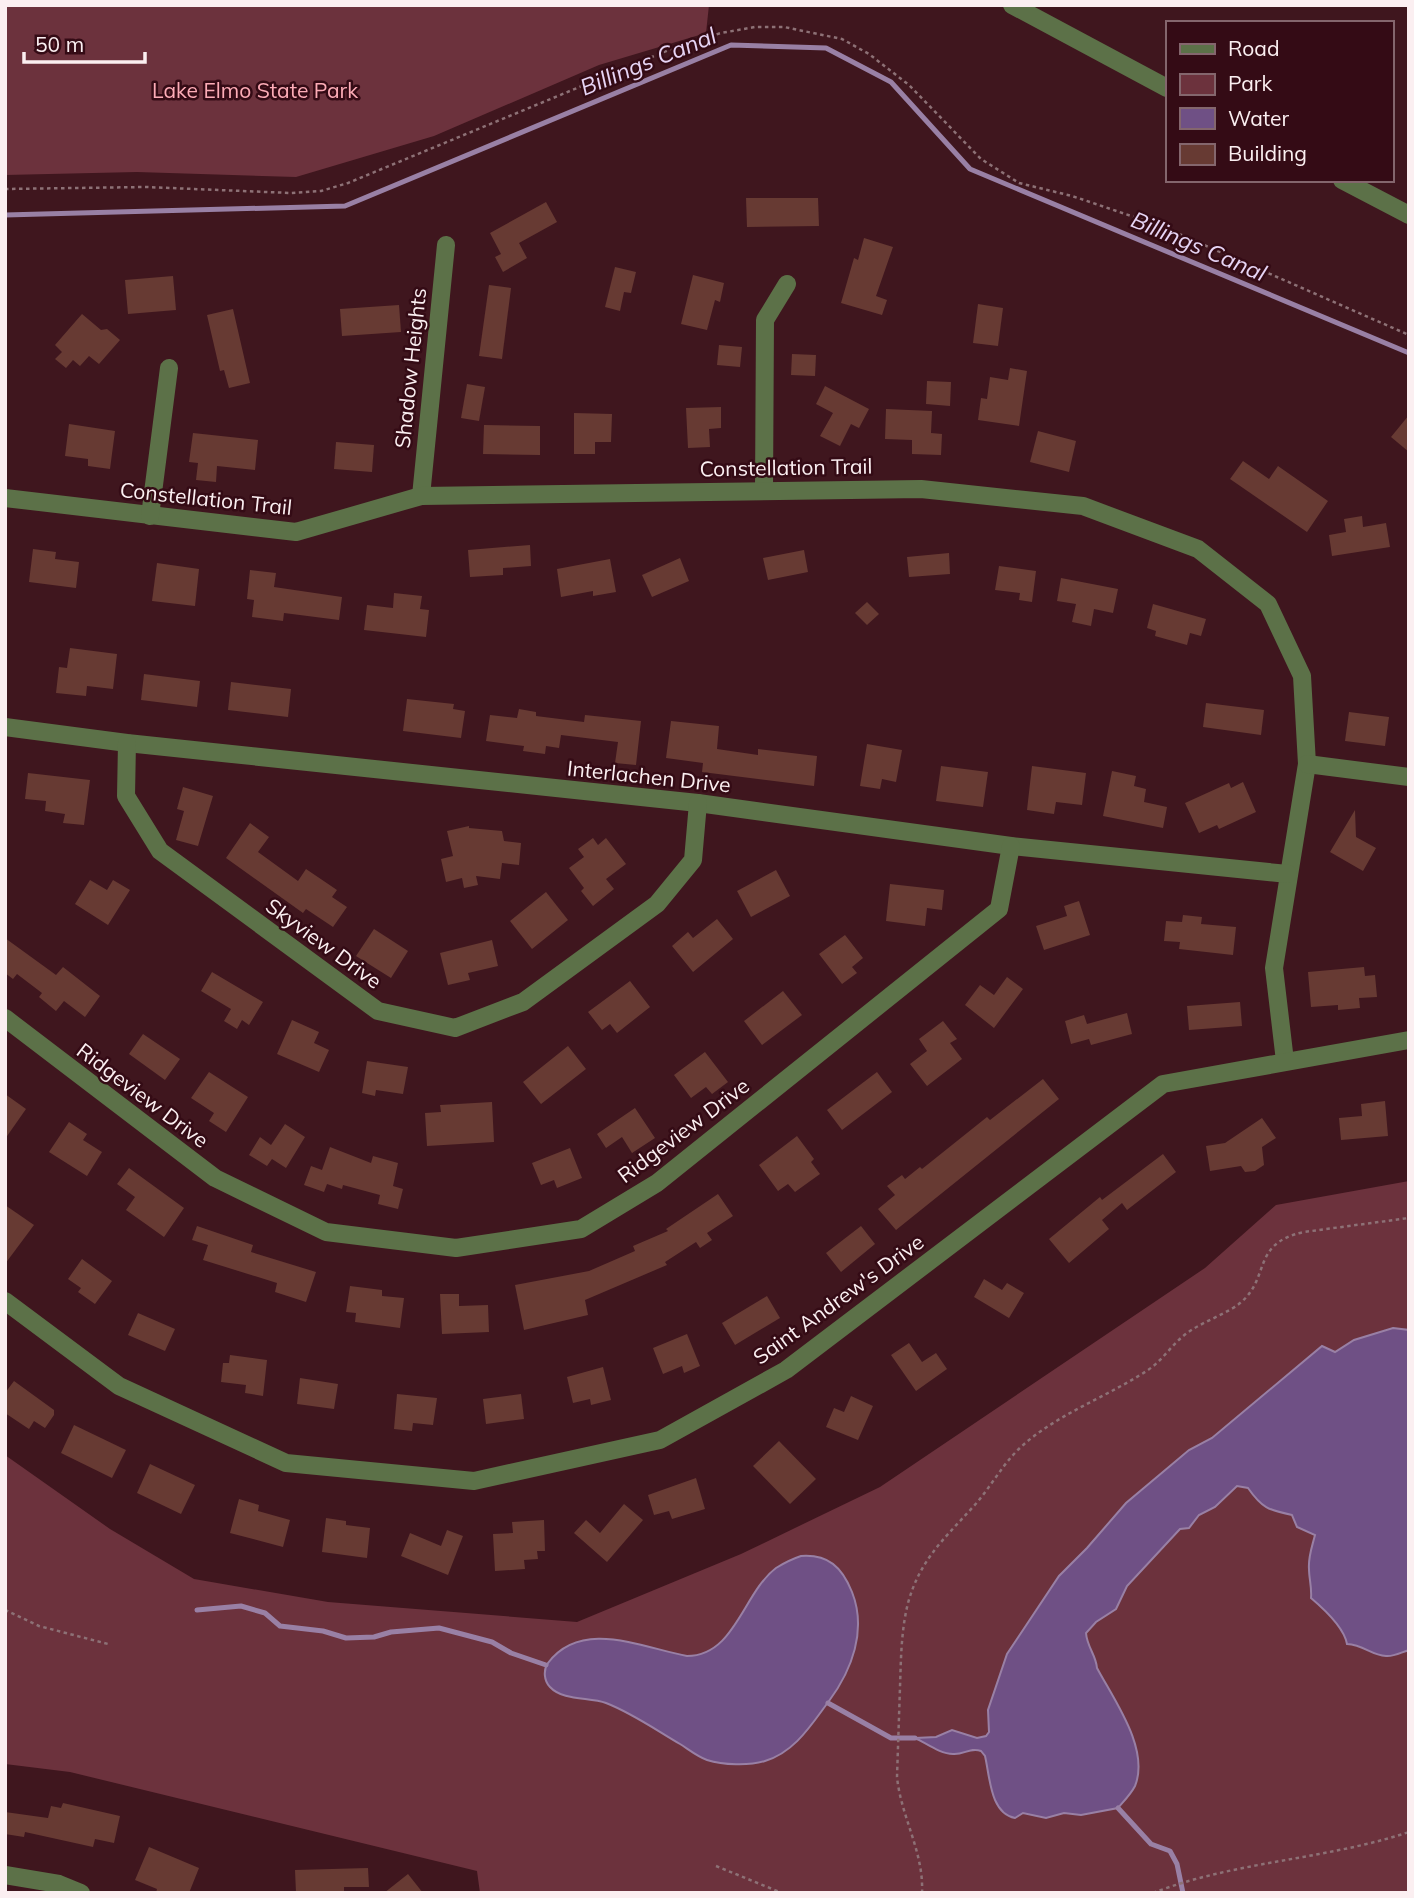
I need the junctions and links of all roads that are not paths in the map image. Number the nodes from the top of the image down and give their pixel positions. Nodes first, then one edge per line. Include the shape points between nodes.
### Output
1 (1012, 5) edge
2 (1166, 87) edge
3 (1346, 182) edge
4 (1409, 215) edge
5 (446, 245) dead end
6 (787, 284) dead end
7 (169, 368) dead end
8 (764, 490) junction
9 (421, 496) junction
10 (5, 498) edge
11 (150, 516) junction
12 (5, 727) edge
13 (127, 743) junction
14 (1307, 764) junction
15 (1409, 777) edge
16 (698, 803) junction
17 (1011, 846) junction
18 (1288, 874) junction
19 (5, 1018) edge
20 (1409, 1040) edge
21 (1285, 1061) junction
22 (5, 1301) edge
23 (5, 1875) edge
24 (81, 1893) edge

1 - 2 street
3 - 4 street
5 - 9 street, Shadow Heights
6 - 8 street via 765,320
7 - 11 street
8 - 9 street, Constellation Trail
8 - 14 street, Constellation Trail via 921,489 1083,506 1198,549 1268,604 1302,676
9 - 11 street, Constellation Trail via 296,532
10 - 11 street, Constellation Trail
12 - 13 street, Interlachen Drive
13 - 16 street, Interlachen Drive
13 - 16 street, Skyview Drive via 126,796 160,851 378,1010 455,1028 523,1002 657,904 693,860
14 - 15 street
14 - 18 street, Constellation Trail
16 - 17 street, Interlachen Drive
17 - 18 street, Interlachen Drive
17 - 19 street, Ridgeview Drive via 999,909 657,1183 580,1229 456,1248 326,1232 215,1178
18 - 21 street, Constellation Trail via 1274,968
20 - 21 street, Saint Andrew's Drive
21 - 22 street, Saint Andrew's Drive via 1163,1084 786,1370 660,1440 474,1481 286,1464 119,1386
23 - 24 street via 59,1884

